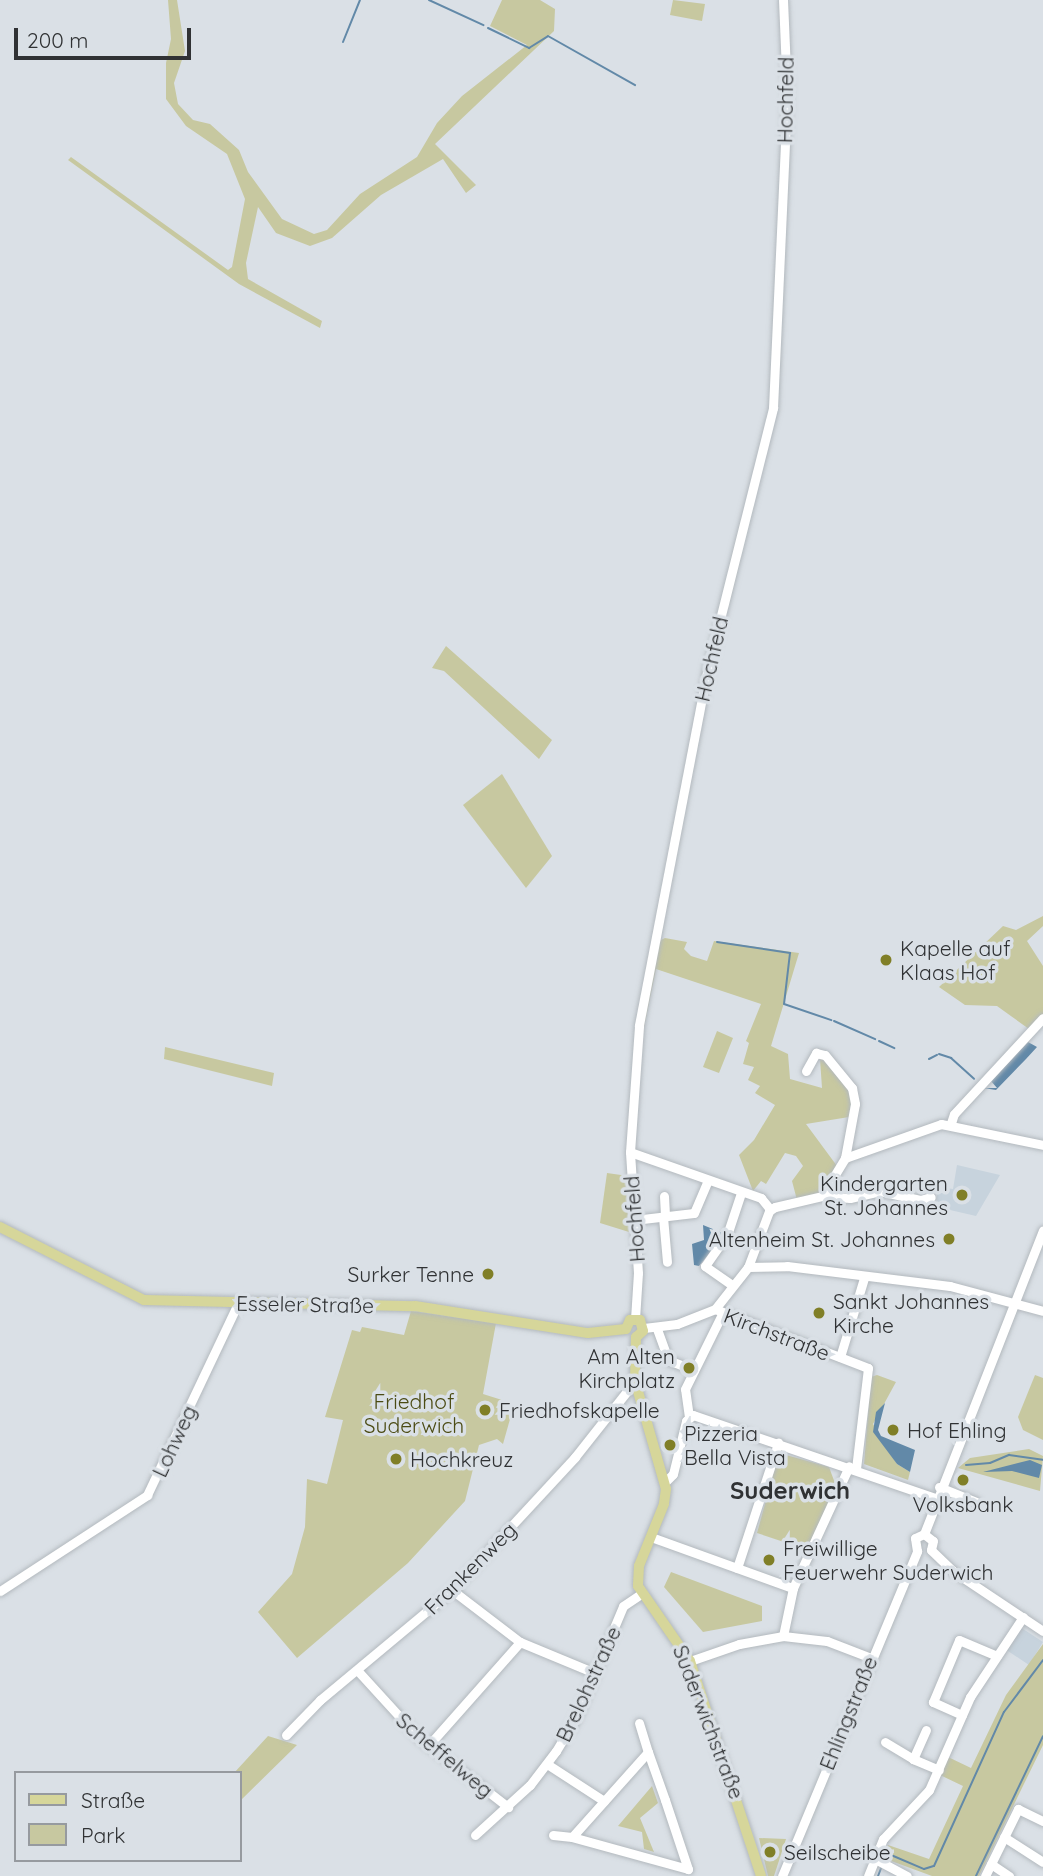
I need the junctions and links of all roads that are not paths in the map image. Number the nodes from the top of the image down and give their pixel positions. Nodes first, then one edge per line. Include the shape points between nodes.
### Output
1 (783, 0) edge
2 (1043, 1018) edge
3 (806, 1071) dead end
4 (951, 1124) junction
5 (1043, 1145) edge
6 (630, 1152) junction
7 (845, 1158) junction
8 (707, 1182) junction
9 (741, 1192) junction
10 (664, 1196) dead end
11 (822, 1196) junction
12 (931, 1197) dead end
13 (770, 1209) junction
14 (664, 1217) junction
15 (634, 1220) junction
16 (0, 1227) edge
17 (1043, 1231) edge
18 (667, 1262) dead end
19 (748, 1266) junction
20 (864, 1278) junction
21 (732, 1286) junction
22 (1014, 1302) junction
23 (238, 1303) junction
24 (1043, 1311) edge
25 (719, 1312) junction
26 (635, 1319) junction
27 (626, 1329) junction
28 (657, 1329) junction
29 (640, 1332) junction
30 (840, 1357) junction
31 (694, 1370) junction
32 (635, 1381) junction
33 (693, 1416) junction
34 (778, 1443) junction
35 (852, 1468) junction
36 (665, 1482) junction
37 (939, 1487) junction
38 (935, 1498) junction
39 (976, 1502) dead end
40 (924, 1534) junction
41 (651, 1537) junction
42 (931, 1550) junction
43 (917, 1551) junction
44 (737, 1568) junction
45 (793, 1588) junction
46 (452, 1590) junction
47 (0, 1591) edge
48 (641, 1594) junction
49 (1023, 1618) junction
50 (1043, 1629) edge
51 (783, 1636) junction
52 (520, 1642) junction
53 (997, 1656) junction
54 (871, 1658) junction
55 (690, 1661) junction
56 (357, 1670) junction
57 (595, 1673) junction
58 (962, 1715) junction
59 (639, 1723) dead end
60 (926, 1730) dead end
61 (286, 1735) dead end
62 (885, 1742) dead end
63 (428, 1746) junction
64 (648, 1752) junction
65 (914, 1759) junction
66 (547, 1764) junction
67 (939, 1770) junction
68 (604, 1801) junction
69 (508, 1807) junction
70 (1042, 1823) edge
71 (475, 1835) dead end
72 (553, 1835) dead end
73 (572, 1837) junction
74 (1004, 1837) junction
75 (875, 1859) junction
76 (1043, 1862) edge
77 (991, 1864) junction
78 (761, 1876) edge
79 (782, 1876) edge
80 (868, 1876) edge
81 (907, 1876) edge
82 (985, 1876) edge
83 (1009, 1876) edge

1 - 6 street, Hochfeld via 787,95 772,419 709,663 646,987 634,1065
2 - 4 street via 975,1091
3 - 7 street via 807,1062 821,1054 852,1088 855,1104
4 - 5 street
4 - 7 street via 867,1147
6 - 8 street
6 - 15 street, Hochfeld
7 - 11 street
8 - 9 street
8 - 14 street via 694,1213
9 - 13 street via 761,1198
9 - 21 street via 727,1235 705,1266
10 - 14 street
11 - 12 street via 850,1198 880,1191 920,1200
11 - 13 street
13 - 19 street
14 - 15 street
14 - 18 street
15 - 26 street, Hochfeld
16 - 23 main road, Esseler Straße via 144,1300
17 - 22 street, Ehlingstraße
19 - 20 street via 787,1266
19 - 21 street
20 - 22 street via 950,1286
20 - 30 street, Kirchstraße
21 - 25 street
22 - 24 street
22 - 37 street, Ehlingstraße
23 - 27 main road, Esseler Straße via 415,1306 588,1333
23 - 47 street, Lohweg via 147,1495
25 - 28 street
25 - 30 street, Kirchstraße
25 - 31 street
26 - 27 main road
26 - 29 main road
27 - 29 main road
28 - 29 street
28 - 31 street via 668,1360
29 - 32 main road
30 - 35 street, Kirchstraße via 868,1368 869,1376
31 - 33 street via 685,1389
32 - 36 main road
32 - 46 street, Frankenweg via 575,1457
33 - 34 street
33 - 36 street via 673,1474
34 - 35 street
34 - 44 street
35 - 38 street
35 - 45 street
36 - 41 main road via 664,1504
37 - 38 street, Ehlingstraße
37 - 39 street
38 - 40 street, Ehlingstraße
40 - 42 street via 932,1538
40 - 43 street, Ehlingstraße via 915,1538
41 - 44 street
41 - 48 main road via 638,1572
42 - 43 street
42 - 49 street via 953,1571
43 - 54 street, Ehlingstraße
44 - 45 street
45 - 51 street
46 - 52 street
46 - 56 street, Frankenweg
48 - 55 main road, Suderwichstraße via 674,1632
48 - 57 street, Brelohstraße via 623,1606
49 - 50 street
49 - 53 street
51 - 54 street via 827,1641
51 - 55 street via 747,1642
52 - 57 street
52 - 63 street
53 - 58 street
53 - 58 street via 960,1640 933,1702
54 - 79 street, Ehlingstraße
55 - 78 main road, Suderwichstraße
56 - 61 street, Frankenweg
56 - 63 street, Scheffelweg
57 - 66 street, Brelohstraße via 576,1718
58 - 67 street
59 - 64 street
60 - 65 street
62 - 65 street
63 - 69 street, Scheffelweg
64 - 68 street
64 - 73 street via 688,1869
65 - 67 street
66 - 68 street
66 - 69 street, Brelohstraße
67 - 75 street via 920,1802 883,1839
68 - 73 street
69 - 71 street, Brelohstraße
70 - 74 street via 1018,1809
72 - 73 street
74 - 76 street
74 - 77 street
75 - 80 street
75 - 81 street
77 - 82 street
77 - 83 street

